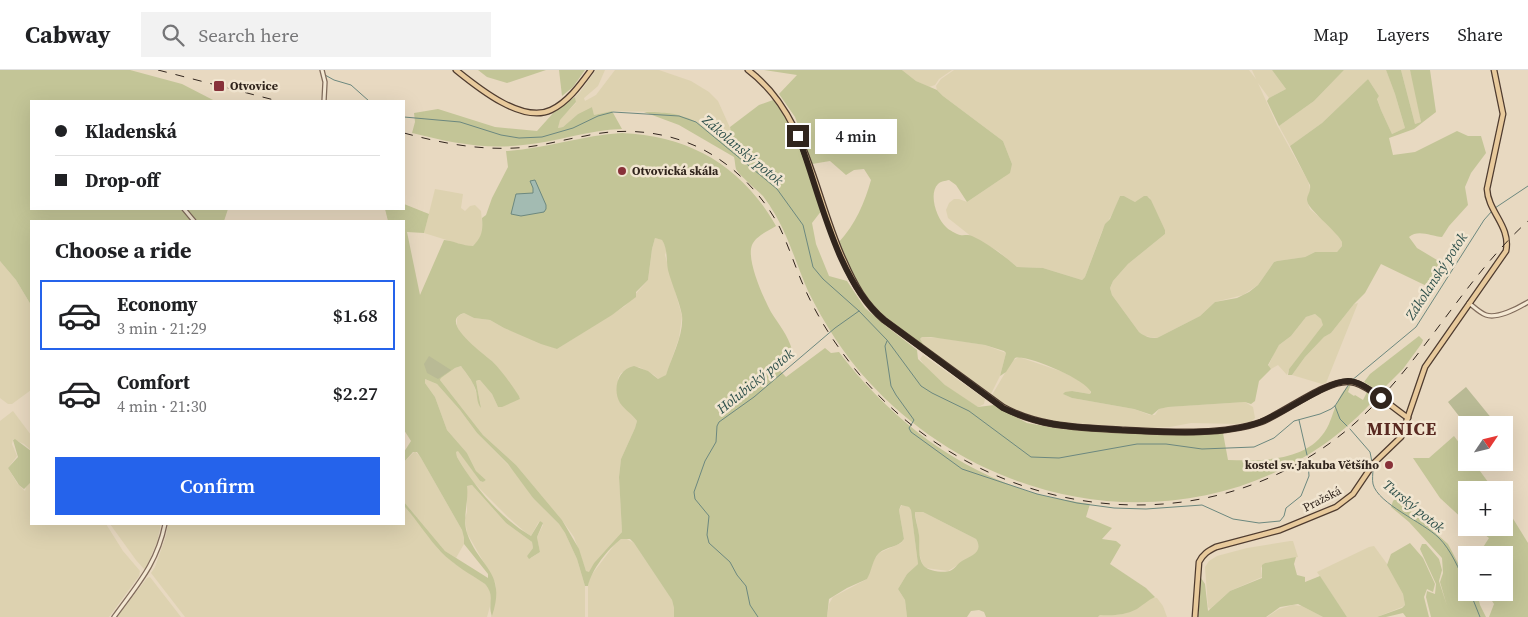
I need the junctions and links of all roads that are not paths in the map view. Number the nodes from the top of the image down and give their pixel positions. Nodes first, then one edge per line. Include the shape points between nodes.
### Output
1 (456, 70) edge
2 (591, 70) edge
3 (748, 70) edge
4 (1494, 70) edge
5 (322, 71) edge
6 (324, 100) edge
7 (185, 210) edge
8 (193, 220) edge
9 (1528, 302) edge
10 (1469, 303) junction
11 (1408, 418) junction
12 (165, 525) edge
13 (114, 617) edge
14 (1195, 617) edge

1 - 2 main road via 481,90 517,109 542,113 567,99
3 - 11 main road via 775,96 794,128 838,248 867,304 1003,408 1040,422 1097,429 1157,432 1235,429 1273,417 1321,390 1345,381 1370,390
4 - 10 main road, Pražská via 1503,110 1487,195 1508,240 1504,255
5 - 6 street
7 - 8 street
9 - 10 street via 1513,311 1488,316
10 - 11 main road, Pražská via 1425,367
11 - 14 main road, Pražská via 1401,437 1374,463 1360,486 1336,507 1280,530 1216,547 1202,555
12 - 13 street via 154,560

